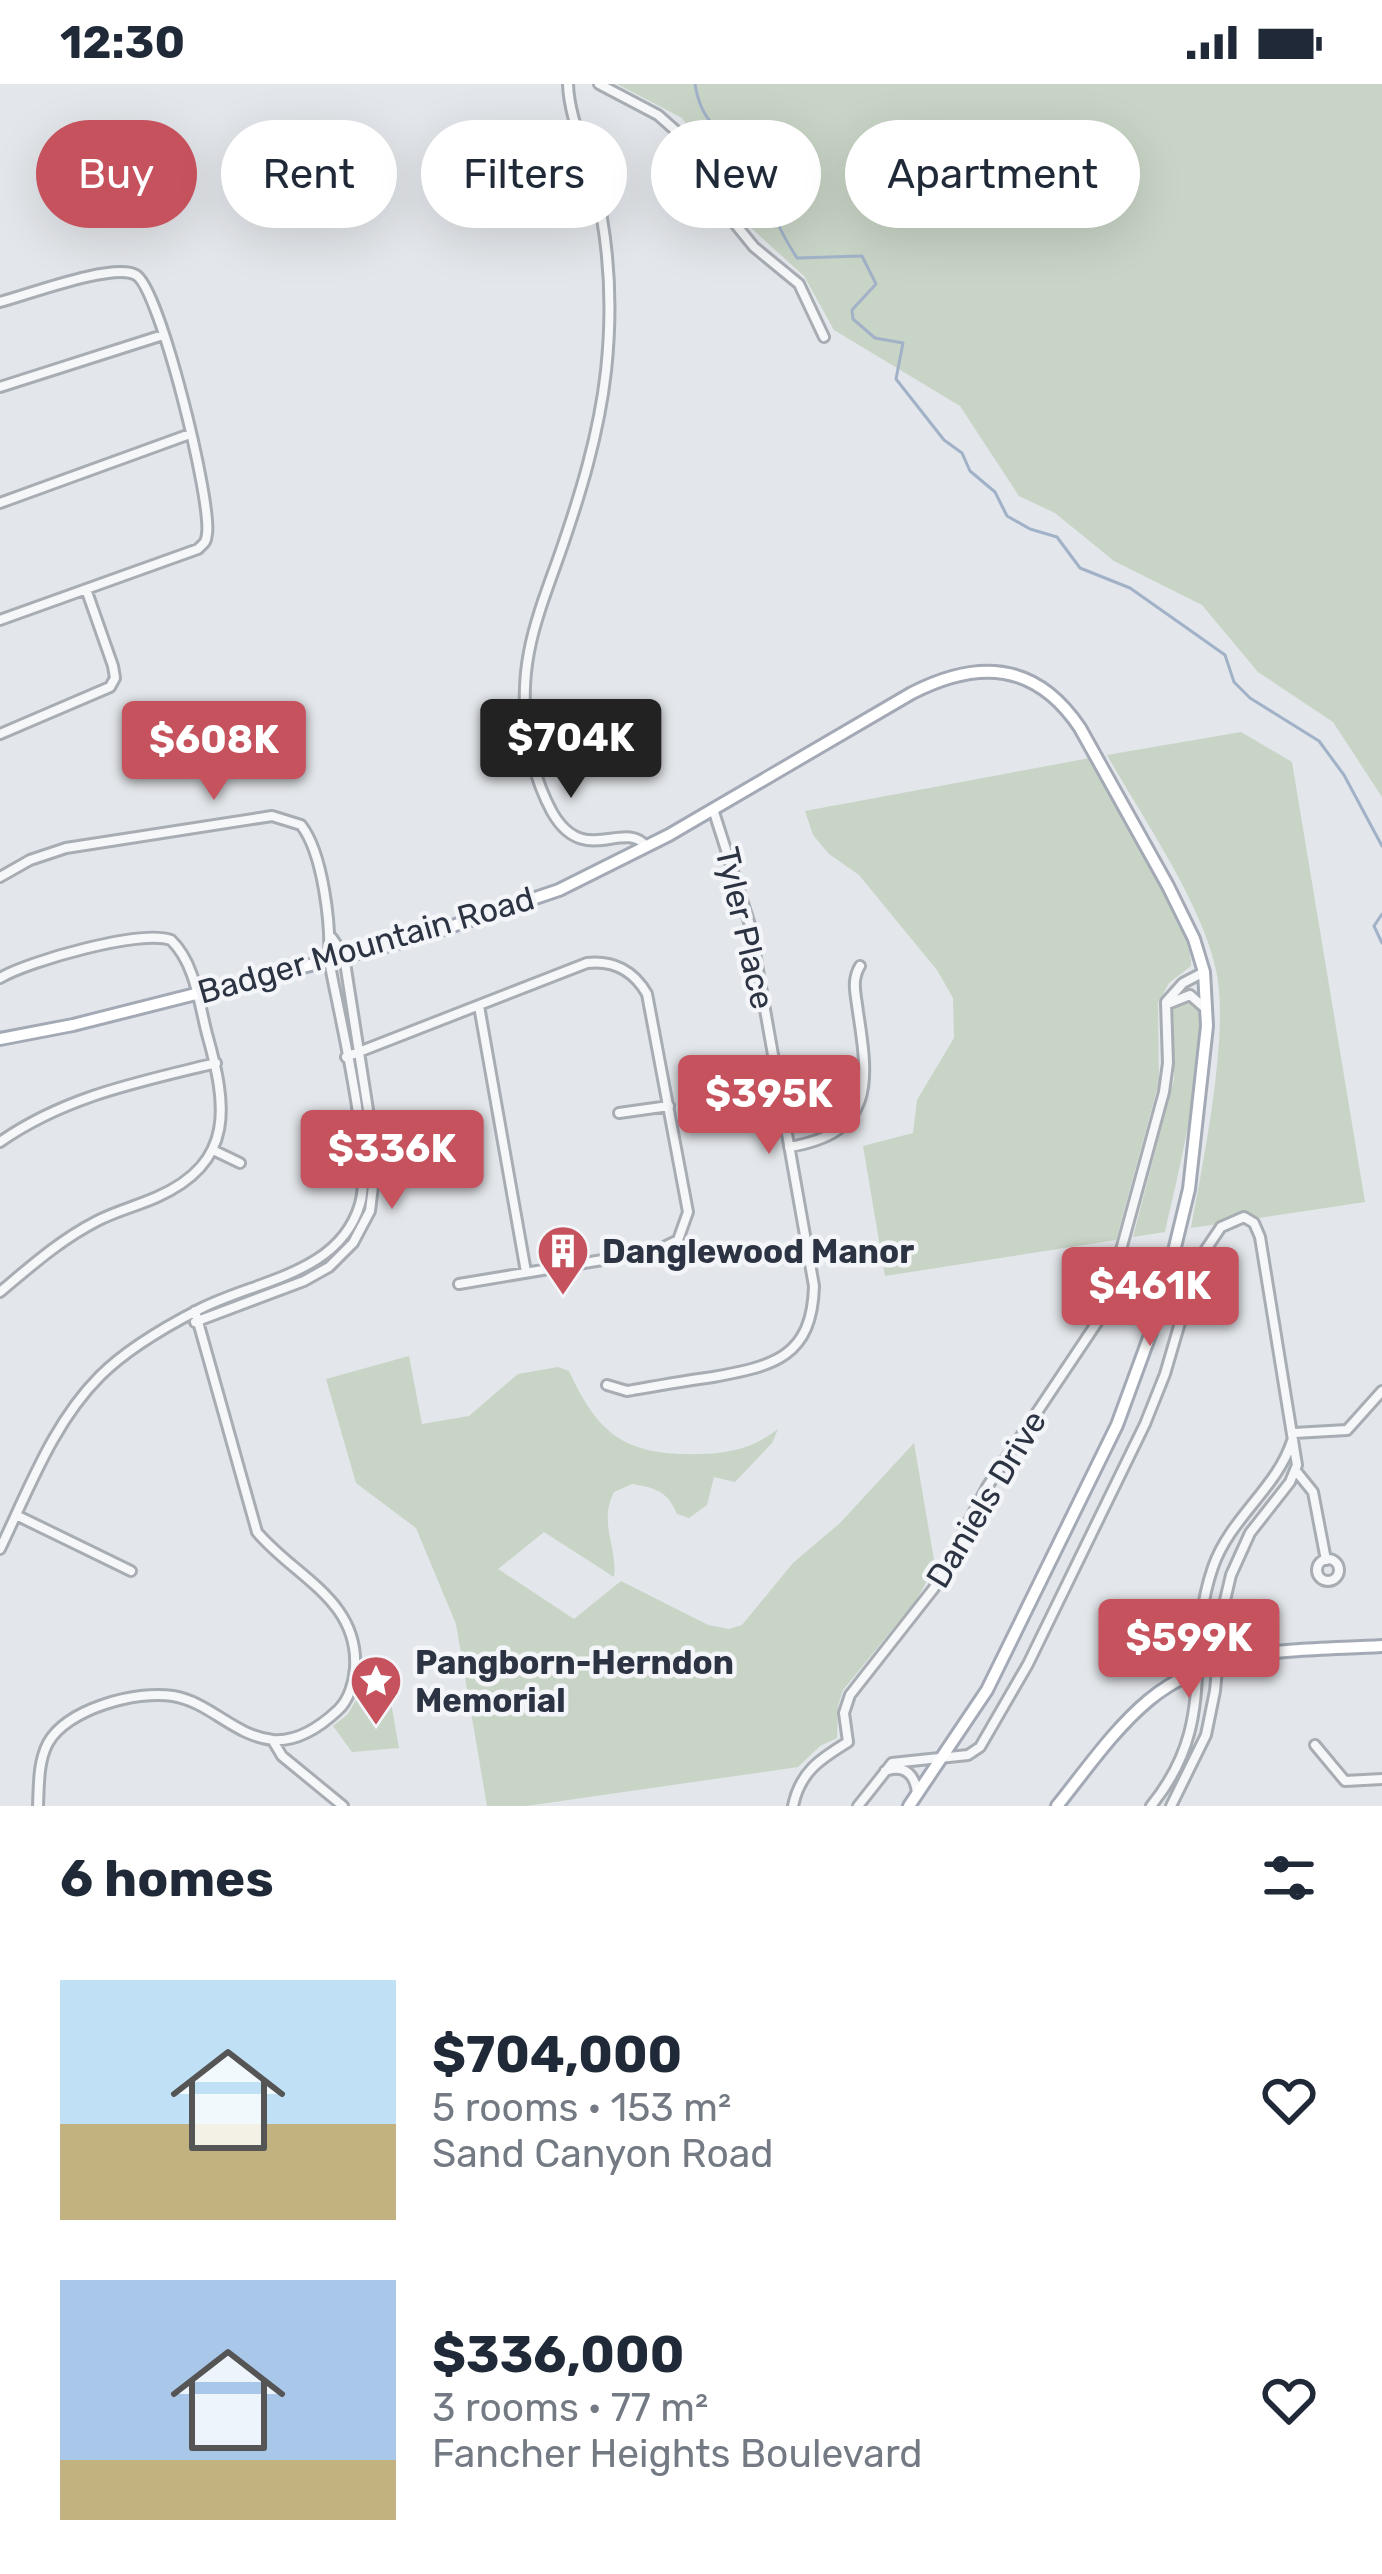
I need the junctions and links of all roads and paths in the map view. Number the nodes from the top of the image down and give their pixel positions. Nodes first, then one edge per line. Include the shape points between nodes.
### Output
1 (568, 84) edge
2 (599, 84) edge
3 (0, 302) edge
4 (164, 335) junction
5 (824, 337) dead end
6 (0, 387) edge
7 (190, 434) junction
8 (0, 503) edge
9 (86, 589) junction
10 (0, 620) edge
11 (0, 734) edge
12 (713, 809) junction
13 (646, 847) junction
14 (0, 877) edge
15 (331, 935) junction
16 (344, 956) junction
17 (329, 960) junction
18 (860, 966) dead end
19 (1204, 972) junction
20 (0, 978) edge
21 (196, 993) junction
22 (479, 1006) junction
23 (1208, 1012) junction
24 (1166, 1022) junction
25 (0, 1039) edge
26 (359, 1052) junction
27 (346, 1057) junction
28 (215, 1063) junction
29 (669, 1106) junction
30 (619, 1113) dead end
31 (0, 1142) edge
32 (789, 1147) junction
33 (215, 1151) junction
34 (240, 1163) dead end
35 (526, 1272) junction
36 (459, 1284) dead end
37 (0, 1292) edge
38 (197, 1316) junction
39 (607, 1384) dead end
40 (1382, 1391) edge
41 (1294, 1433) junction
42 (1296, 1471) junction
43 (16, 1515) junction
44 (0, 1549) edge
45 (1326, 1559) dead end
46 (131, 1571) dead end
47 (1382, 1646) edge
48 (1218, 1662) junction
49 (1198, 1670) junction
50 (273, 1740) junction
51 (1315, 1745) dead end
52 (943, 1757) junction
53 (879, 1775) junction
54 (1382, 1778) edge
55 (913, 1800) edge
56 (38, 1806) edge
57 (343, 1806) edge
58 (793, 1806) edge
59 (858, 1806) edge
60 (1057, 1806) edge
61 (1151, 1806) edge
62 (1171, 1806) edge

1 - 13 street via 602,220 610,320 589,461 529,650 528,738 564,828 583,840 631,837
2 - 5 street via 658,115 693,146 728,215 799,284
3 - 4 street via 118,270 136,273
4 - 6 street
4 - 7 street
7 - 8 street
7 - 9 street via 206,541
9 - 10 street
9 - 11 street via 115,678 110,687
12 - 13 main road, Badger Mountain Road
12 - 19 main road, Badger Mountain Road via 929,684 966,671 1007,673 1046,690 1080,728 1178,906
12 - 32 street, Tyler Place via 750,925
13 - 16 main road, Badger Mountain Road via 497,913
14 - 15 street via 66,848 280,816 301,825 315,850
15 - 16 street
15 - 17 street
16 - 17 main road, Badger Mountain Road
16 - 26 street
17 - 21 main road, Badger Mountain Road
17 - 27 street
18 - 32 street via 854,981 868,1074 861,1100 833,1135
19 - 23 main road, Badger Mountain Road
19 - 24 street via 1170,995
20 - 21 street via 160,936 180,949
21 - 25 main road, Badger Mountain Road
21 - 28 street
22 - 26 street
22 - 29 street via 586,963 623,969 647,994
22 - 35 street
23 - 24 street via 1185,995 1171,1002
23 - 52 main road, Badger Mountain Road via 1189,1189 1145,1355 1000,1667
24 - 58 street, Daniels Drive via 1166,1084 1102,1312 987,1487 934,1588 850,1695 848,1742 810,1768
26 - 27 street
26 - 38 street via 376,1161 362,1228 316,1275
27 - 38 street via 364,1175 347,1230 314,1262
28 - 31 street via 87,1096
28 - 33 street via 222,1100
29 - 30 street
29 - 35 street via 688,1212 678,1240 656,1252
32 - 39 street, Tyler Place via 814,1286 802,1338 760,1369 627,1391
33 - 34 street
33 - 37 street via 190,1179 56,1244
35 - 36 street
38 - 43 street via 119,1359 81,1397
38 - 50 street via 257,1532 335,1601 356,1654 344,1704 322,1724
40 - 41 street via 1347,1430
41 - 42 street
41 - 49 street via 1218,1553
41 - 52 street via 1259,1232 1248,1218 1235,1218 1198,1261 1155,1399 1008,1702 976,1751
42 - 45 street via 1313,1492
42 - 48 street via 1238,1556
43 - 44 street
43 - 46 street
47 - 48 main road
48 - 49 main road
48 - 62 street via 1205,1735
49 - 60 main road via 1139,1709
49 - 61 street via 1192,1734
50 - 56 street via 172,1696 98,1708 62,1725 48,1743
50 - 57 street
51 - 54 street via 1345,1780
52 - 53 street via 896,1761
52 - 55 main road, Badger Mountain Road
53 - 55 street, Badger Mountain Road via 903,1769 914,1779
53 - 59 street

